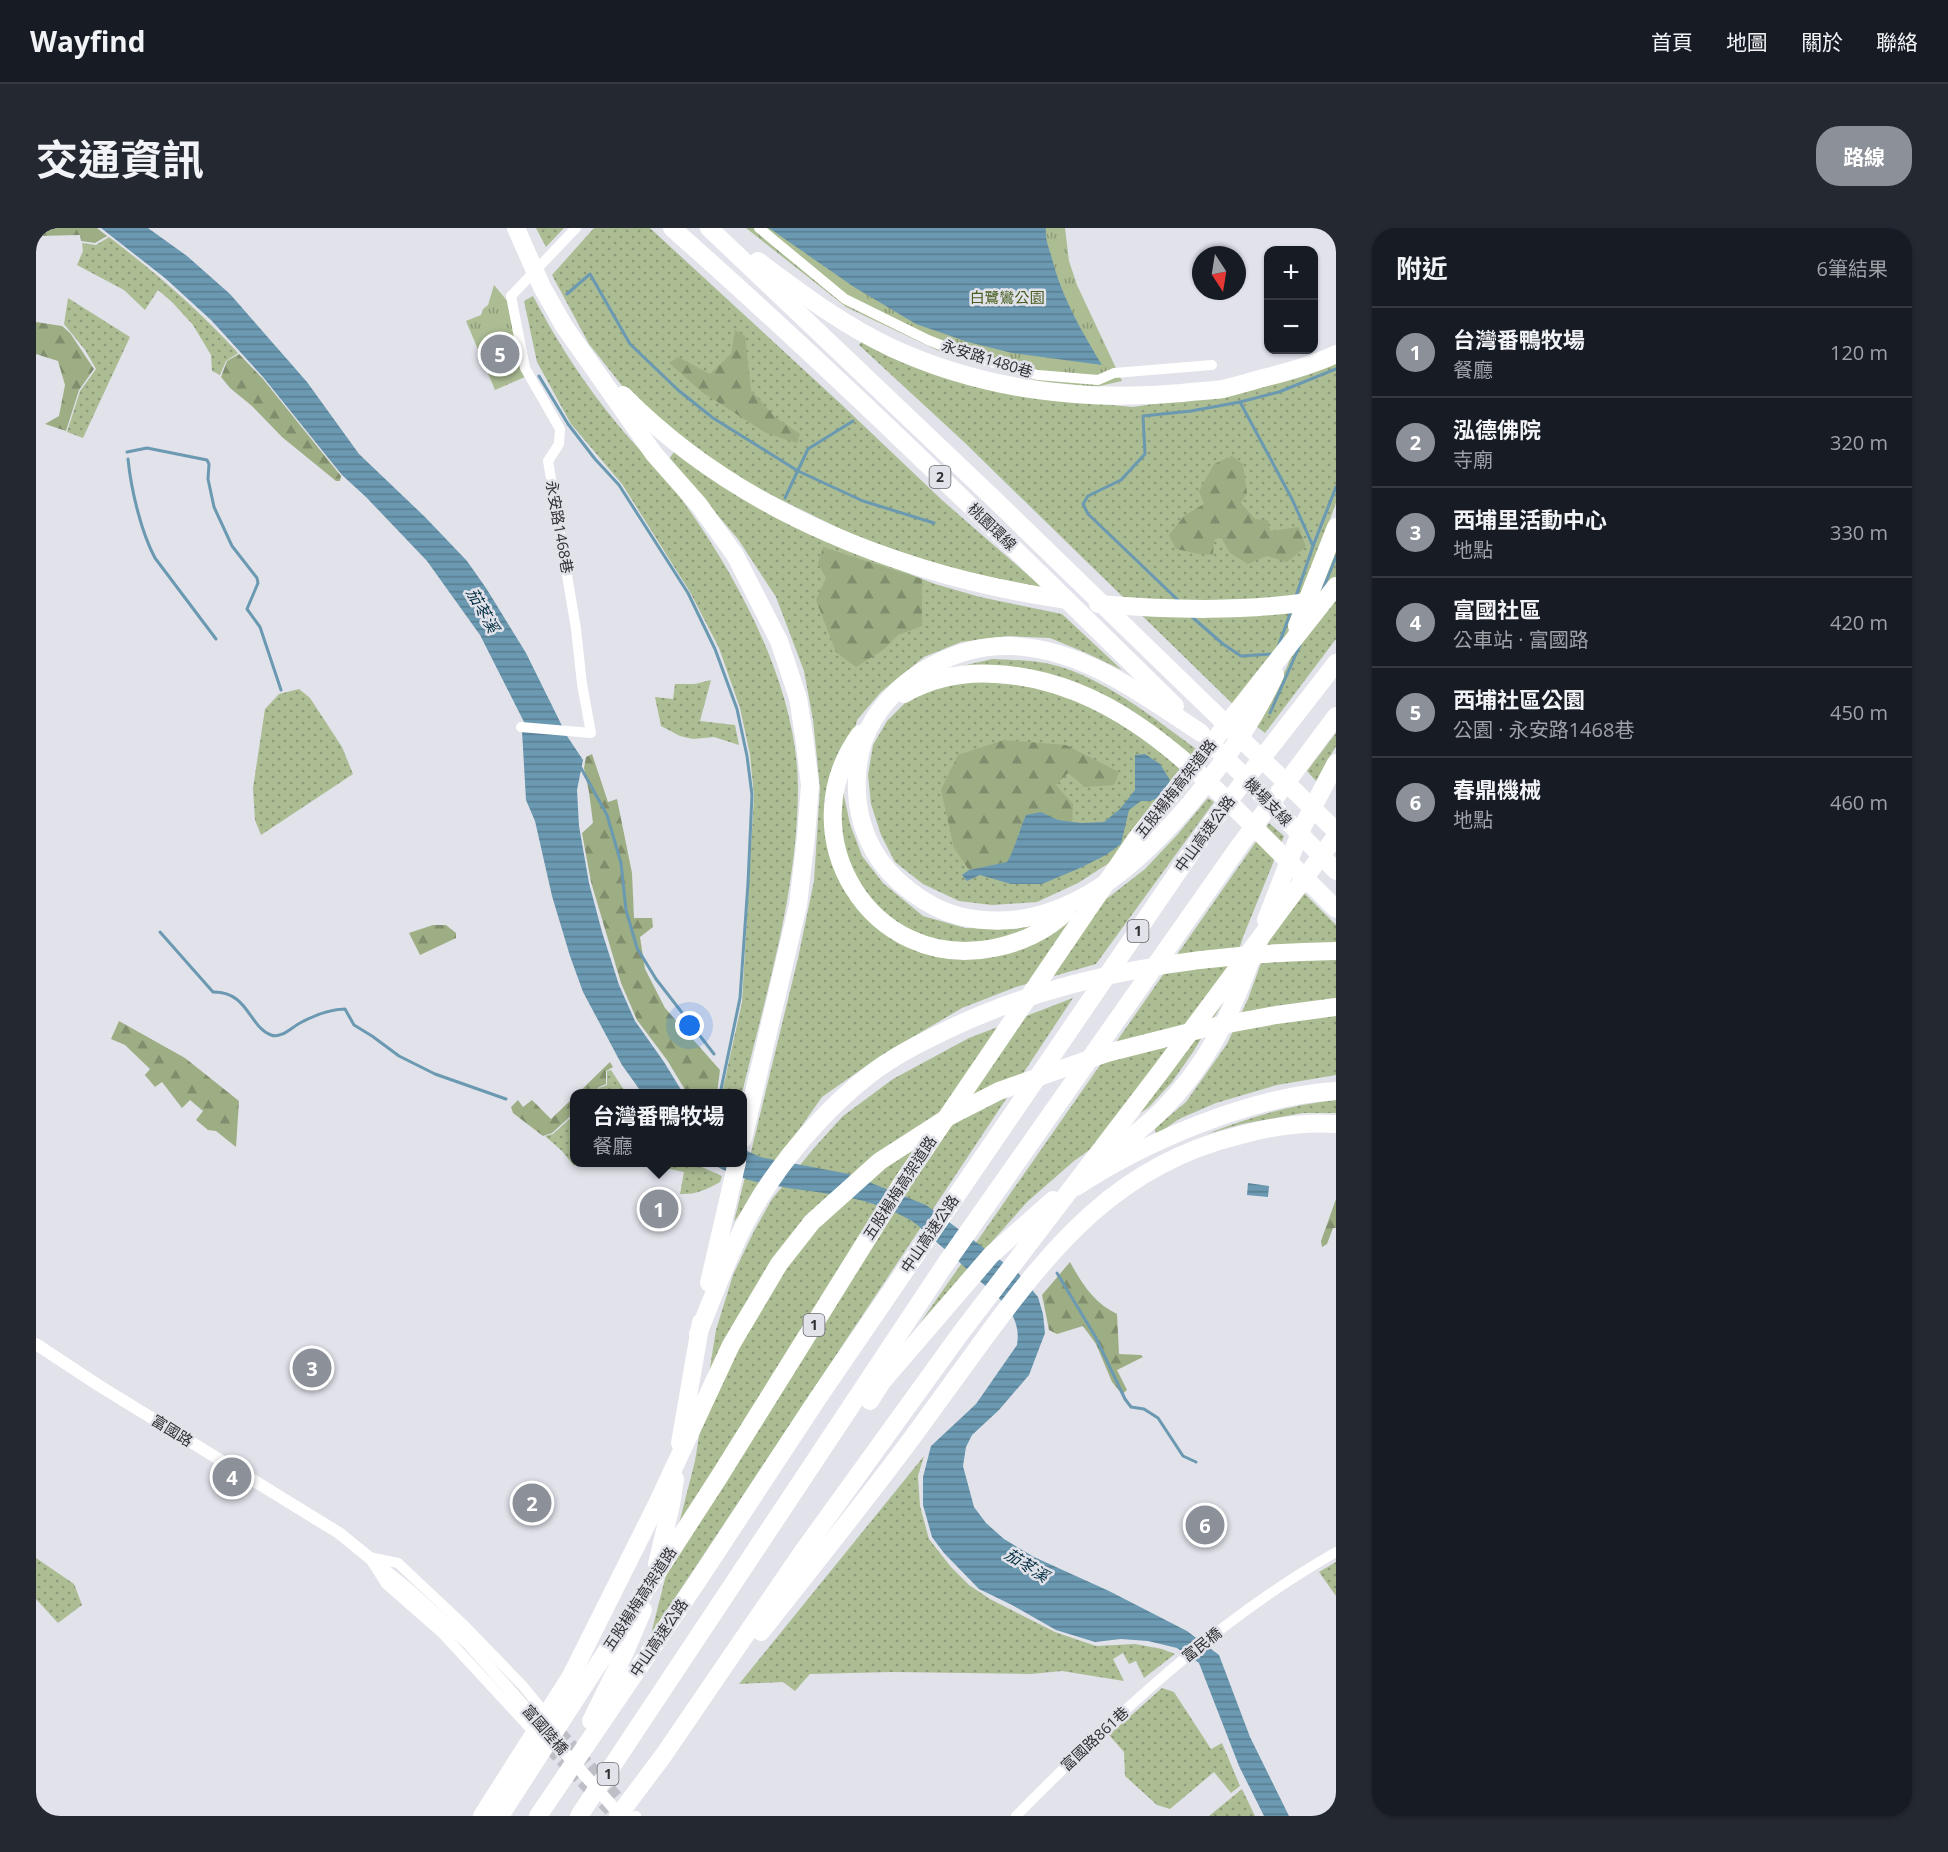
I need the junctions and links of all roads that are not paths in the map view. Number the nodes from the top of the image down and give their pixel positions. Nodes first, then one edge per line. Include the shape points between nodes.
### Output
1 (576, 228) edge
2 (672, 228) edge
3 (709, 228) edge
4 (714, 228) edge
5 (759, 228) edge
6 (517, 230) edge
7 (1336, 354) edge
8 (586, 357) junction
9 (1212, 365) dead end
10 (1336, 527) edge
11 (1336, 586) edge
12 (1336, 598) edge
13 (1336, 663) edge
14 (1217, 715) joint
15 (1336, 716) edge
16 (521, 727) dead end
17 (1201, 733) junction
18 (1336, 763) edge
19 (1335, 832) edge
20 (1136, 839) junction
21 (1336, 871) edge
22 (1336, 909) edge
23 (1336, 951) edge
24 (1336, 1007) edge
25 (1336, 1091) edge
26 (747, 1124) edge
27 (1336, 1124) edge
28 (736, 1167) edge
29 (1037, 1213) junction
30 (699, 1334) junction
31 (36, 1344) edge
32 (1336, 1552) edge
33 (369, 1557) junction
34 (468, 1643) joint
35 (1177, 1665) joint
36 (543, 1710) junction
37 (529, 1726) junction
38 (561, 1732) tunnel mouth
39 (636, 1732) junction
40 (549, 1750) tunnel mouth
41 (663, 1756) junction
42 (559, 1784) junction
43 (472, 1816) edge
44 (482, 1816) edge
45 (500, 1816) edge
46 (538, 1816) edge
47 (579, 1816) edge
48 (619, 1816) edge
49 (1016, 1816) edge

1 - 16 street, 永安路1468巷 via 511,296 525,368 560,429 559,444 548,461 591,733
2 - 17 highway, 桃園環線 / 2 via 980,514
3 - 14 highway, 桃園環線 / 2
4 - 7 highway via 840,320 890,347 975,378 1025,389 1087,396 1146,396 1222,389
5 - 9 street, 永安路1480巷 via 845,299 968,356 1038,375 1098,381 1114,373
6 - 8 highway via 542,287
8 - 12 highway via 651,422 724,477 813,526 915,565 1023,593 1108,605 1229,609
8 - 26 highway via 654,454 699,505 735,555 778,641 798,698 810,785 807,837 798,905
10 - 17 highway via 1290,645 1238,743 1178,820 1150,849 1084,899 1043,915 1009,921 975,920 945,913 915,896 874,852 858,804 857,772 862,745 873,720 894,693 915,675 950,657 980,649 1012,646 1095,667
11 - 20 highway, 五股楊梅高架道路 / 1
13 - 42 highway, 中山高速公路 / 1 via 1210,825
14 - 19 highway, 機場支線 / 2
15 - 39 highway, 中山高速公路 / 1 via 1240,845 944,1266
17 - 21 highway, 機場支線 / 2
18 - 29 highway via 1302,828 1236,1002 1213,1045 1160,1113
19 - 41 highway, 1 via 1161,1071 953,1343 801,1554
20 - 22 highway via 1045,929 994,948 939,950 916,942 880,920 851,885 832,835 836,780 852,744 871,719 911,690 932,681 979,673 1039,680 1113,710 1170,748
20 - 45 highway, 五股楊梅高架道路 / 1 via 904,1180 719,1477
23 - 30 highway via 1183,963 1090,980 1009,1004 913,1047 869,1075 832,1108 770,1181 750,1212
24 - 44 highway via 1206,1028 1107,1053 999,1091 950,1116 880,1161 812,1222 779,1264 731,1345 571,1676
25 - 29 highway via 1284,1099 1205,1123 1138,1152
27 - 41 highway via 1266,1128 1215,1141 1163,1164 1119,1191 1082,1221 1025,1284 888,1471
28 - 30 highway
29 - 39 highway via 991,1255 882,1382
30 - 42 highway via 657,1566 625,1652
31 - 33 street, 富國路 via 339,1533
32 - 35 street, 富民橋 via 1266,1595
33 - 34 street, 富國路
33 - 36 street, 富國路 via 398,1563 459,1619
33 - 37 street, 富國路 via 386,1584 443,1634
34 - 48 street, 富國陸橋
35 - 49 street, 富國路861巷 via 1086,1745
36 - 37 street
36 - 38 street, 富國路
37 - 40 street, 富國路
37 - 43 street
39 - 47 highway, 中山高速公路 / 1
41 - 48 highway, 1
42 - 46 highway, 中山高速公路 / 1

